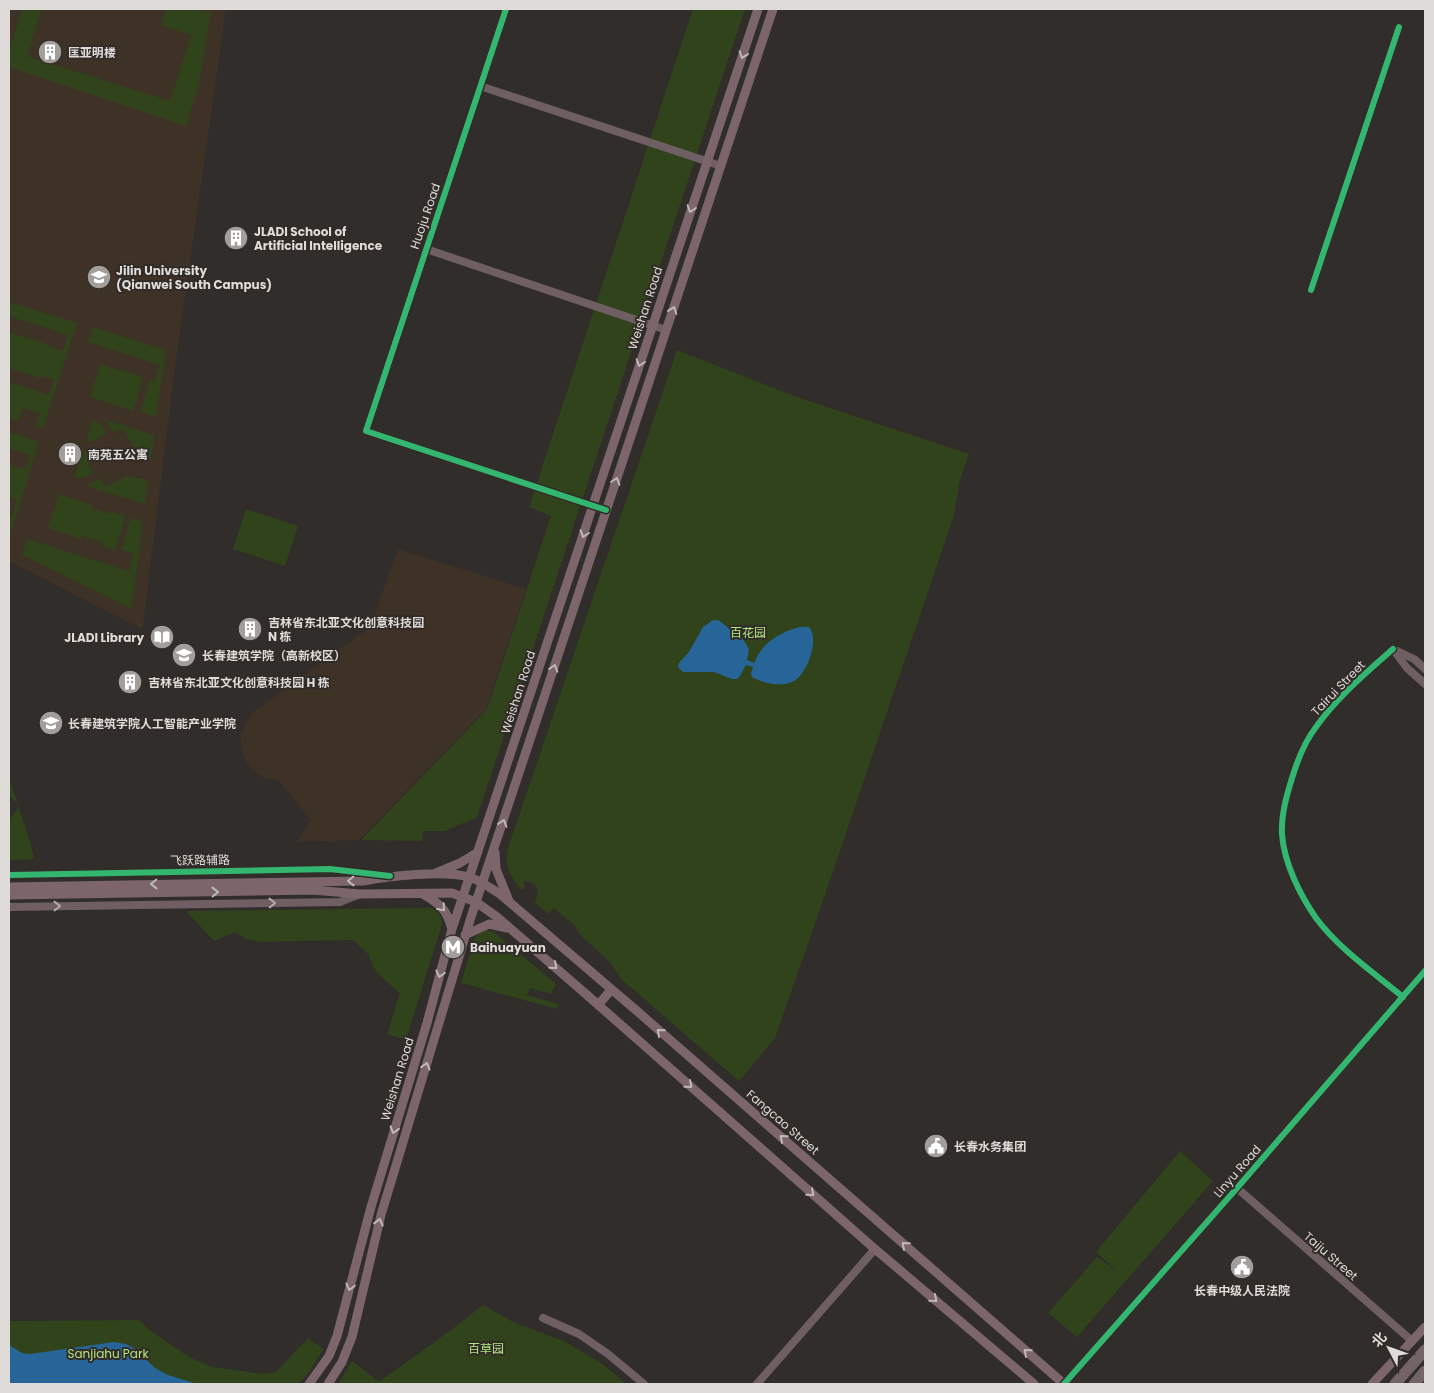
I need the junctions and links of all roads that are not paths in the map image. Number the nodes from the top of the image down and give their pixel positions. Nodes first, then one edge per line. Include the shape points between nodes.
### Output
1 (506, 9) edge
2 (758, 9) edge
3 (773, 9) edge
4 (1399, 27) dead end
5 (480, 86) junction
6 (707, 161) junction
7 (721, 166) junction
8 (426, 249) junction
9 (1311, 290) dead end
10 (652, 325) junction
11 (666, 330) junction
12 (593, 506) junction
13 (606, 510) junction
14 (1393, 649) junction
15 (1425, 669) edge
16 (1425, 684) edge
17 (496, 846) junction
18 (478, 852) junction
19 (205, 871) junction
20 (109, 873) junction
21 (9, 875) edge
22 (430, 875) junction
23 (390, 876) junction
24 (469, 877) junction
25 (482, 883) junction
26 (186, 884) junction
27 (135, 885) junction
28 (9, 887) edge
29 (360, 894) junction
30 (422, 894) junction
31 (9, 895) edge
32 (463, 896) junction
33 (476, 902) junction
34 (510, 903) junction
35 (9, 907) edge
36 (452, 929) junction
37 (511, 929) junction
38 (465, 934) junction
39 (1425, 971) edge
40 (611, 990) junction
41 (1403, 997) junction
42 (598, 1005) junction
43 (1237, 1188) junction
44 (875, 1249) junction
45 (543, 1318) dead end
46 (1425, 1327) edge
47 (1411, 1340) junction
48 (1425, 1350) edge
49 (1425, 1371) edge
50 (309, 1384) edge
51 (328, 1384) edge
52 (644, 1384) edge
53 (757, 1384) edge
54 (1034, 1384) edge
55 (1064, 1384) edge
56 (1372, 1384) edge
57 (1395, 1384) edge
58 (1414, 1384) edge

1 - 5 street, Huoju Road
2 -> 6 main road, Weishan Road
3 - 7 main road, Weishan Road
4 - 9 street
5 - 6 street
5 - 8 street, Huoju Road
6 - 7 street
6 -> 10 main road, Weishan Road
11 -> 7 main road, Weishan Road
8 - 10 street
8 - 12 street, Huoju Road via 366,430
10 - 11 street
10 -> 12 main road, Weishan Road
13 -> 11 main road, Weishan Road
12 - 13 street
12 -> 18 main road, Weishan Road
17 -> 13 main road, Weishan Road
14 - 15 street via 1414,659
14 - 16 street
14 - 41 street, Tairui Street via 1350,688 1315,727 1298,761 1285,802 1282,835 1299,891 1317,919
17 - 25 main road, Weishan Road
17 - 34 main road via 496,869
18 - 22 main road via 460,864
18 - 24 main road, Weishan Road
19 - 20 street, 飞跃路辅路
19 - 23 street, 飞跃路辅路 via 330,869
19 - 26 street
20 - 21 street, 飞跃路辅路
20 - 27 street
22 - 23 main road
22 - 24 main road
23 -> 26 main road via 363,881
24 - 25 main road, Fangcao Street
24 - 32 main road, Weishan Road
25 - 33 main road, Weishan Road
25 - 34 main road, Fangcao Street
26 -> 27 main road
27 - 28 main road
29 - 30 main road
31 -> 29 main road via 312,890
35 -> 29 street via 340,902
30 - 32 main road
30 -> 36 main road via 440,904
32 - 33 main road
32 - 36 main road, Weishan Road
33 - 37 main road
33 - 38 main road, Weishan Road
34 - 40 main road, Fangcao Street
36 -> 50 main road, Weishan Road via 371,1207 338,1336 329,1356
37 - 38 main road via 489,924
37 -> 42 main road
51 -> 38 main road, Weishan Road via 352,1337 381,1215
39 - 41 street, Linyu Road
40 - 42 main road
55 -> 40 main road, Fangcao Street
41 - 43 street, Linyu Road
42 -> 44 main road
43 - 47 street, Taiju Street
43 - 55 street, Linyu Road
44 - 53 street
44 -> 54 main road
45 - 52 street via 584,1338
46 - 47 main road
47 - 56 main road
48 - 57 highway
49 - 58 highway

